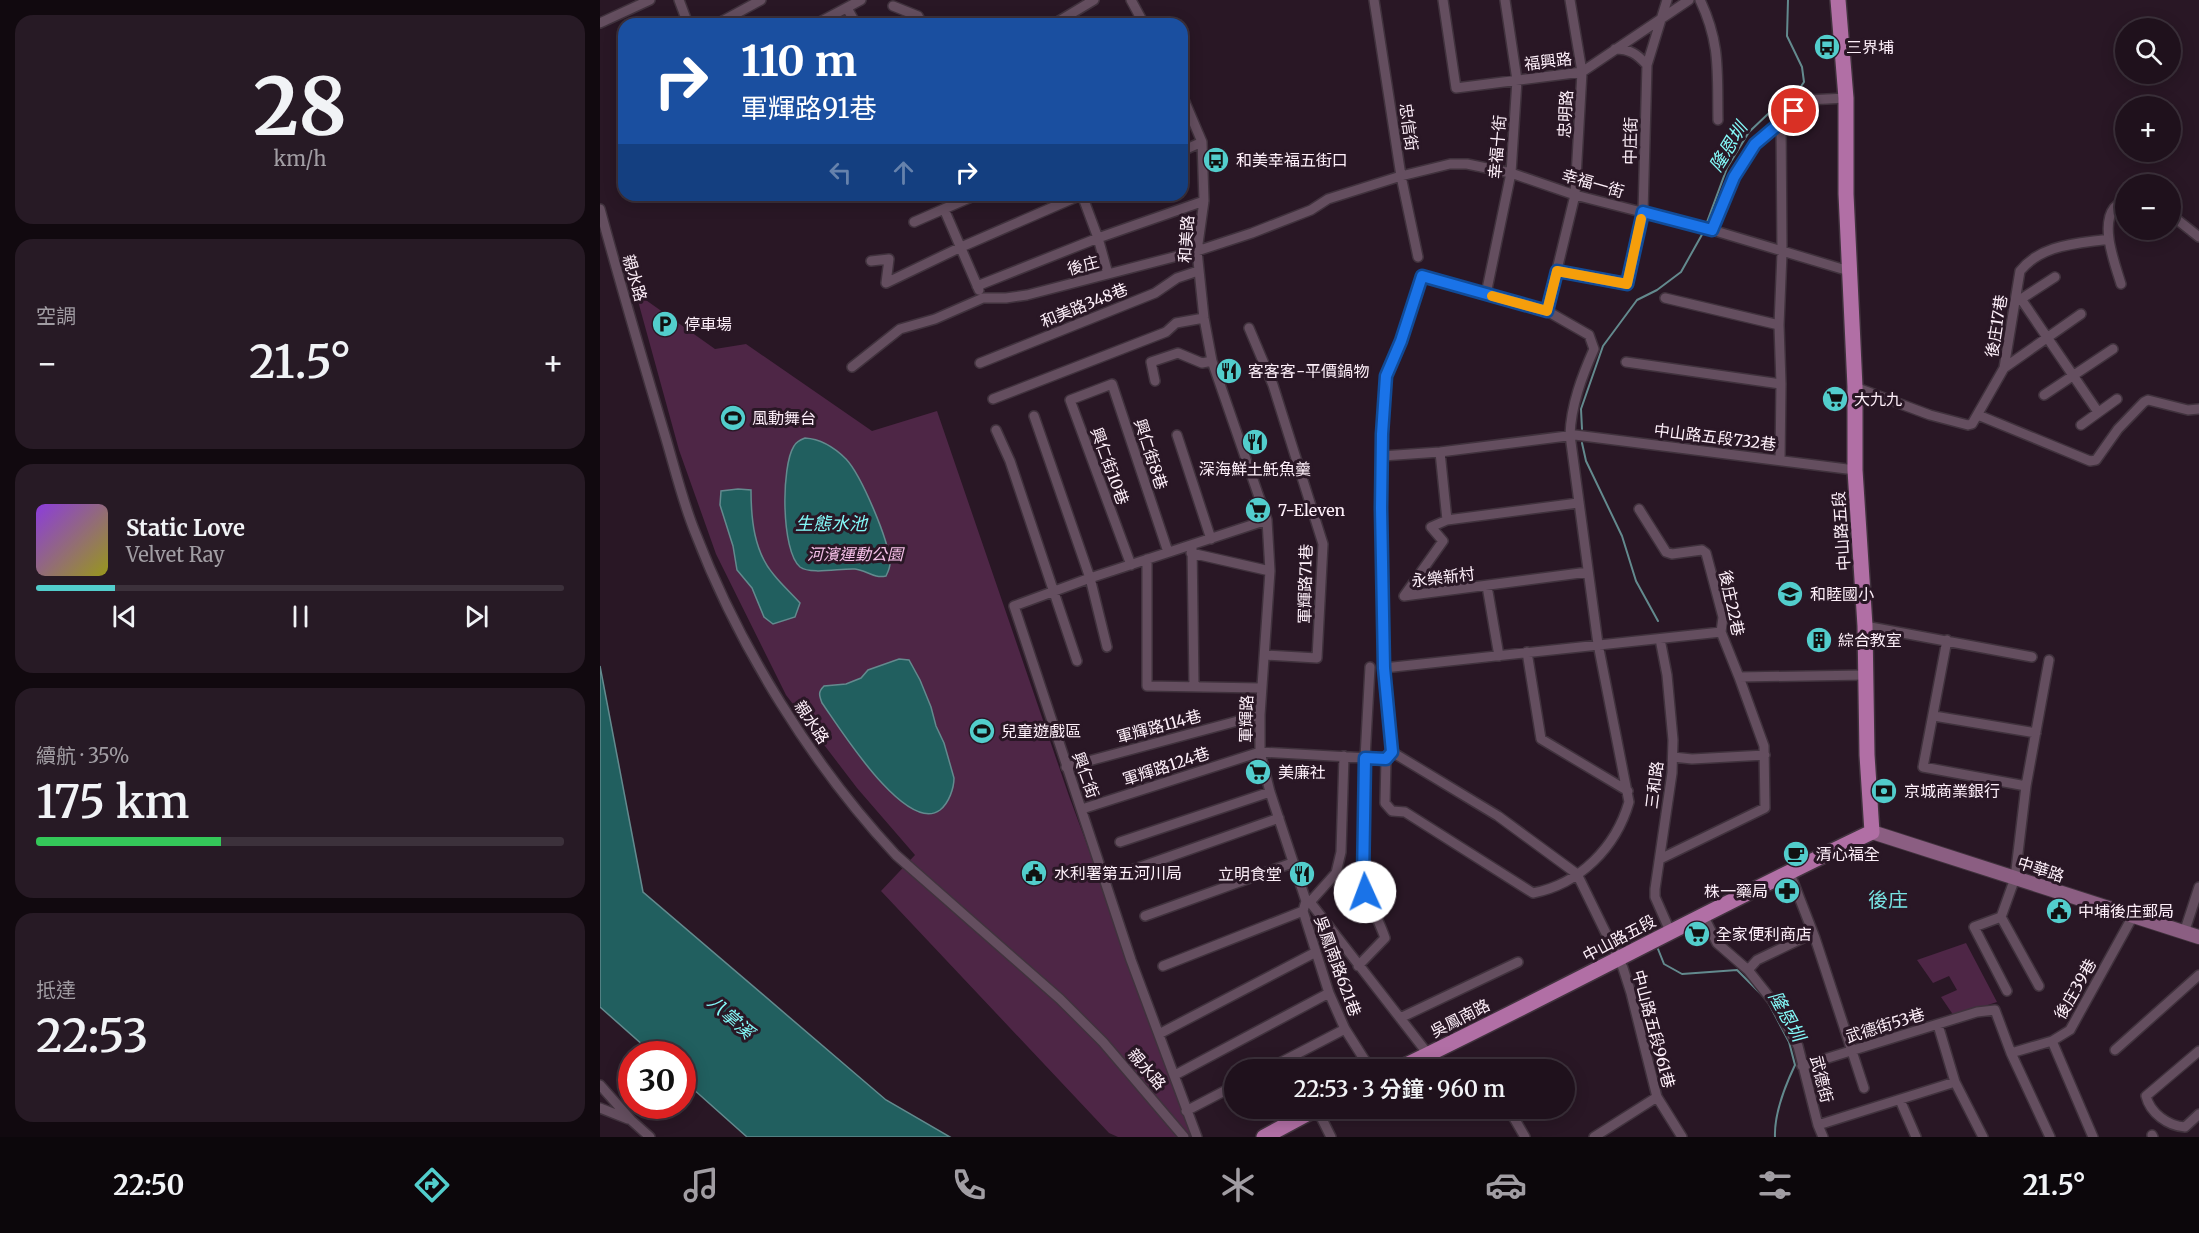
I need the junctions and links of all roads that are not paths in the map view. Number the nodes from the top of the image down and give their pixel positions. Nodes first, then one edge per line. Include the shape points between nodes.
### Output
1 (650, 0) edge
2 (679, 0) edge
3 (761, 0) edge
4 (861, 0) edge
5 (1094, 0) edge
6 (1131, 0) edge
7 (1374, 0) edge
8 (1443, 0) edge
9 (1505, 0) edge
10 (1570, 0) edge
11 (1667, 0) edge
12 (1689, 0) edge
13 (1700, 0) edge
14 (1838, 0) edge
15 (893, 6) dead end
16 (847, 8) junction
17 (1663, 16) junction
18 (686, 18) edge
19 (728, 18) edge
20 (828, 18) edge
21 (853, 18) edge
22 (919, 18) edge
23 (1064, 18) edge
24 (1141, 18) edge
25 (600, 23) edge
26 (1615, 49) junction
27 (1647, 66) junction
28 (1582, 72) junction
29 (1516, 80) junction
30 (1846, 98) junction
31 (1188, 112) edge
32 (1718, 120) dead end
33 (1781, 123) junction
34 (1202, 142) junction
35 (1188, 148) edge
36 (1511, 173) junction
37 (1401, 176) junction
38 (1575, 195) junction
39 (1328, 199) joint
40 (962, 201) edge
41 (1068, 201) edge
42 (1084, 201) edge
43 (1204, 201) junction
44 (2115, 207) edge
45 (600, 209) edge
46 (944, 209) junction
47 (1643, 212) junction
48 (914, 222) dead end
49 (2181, 223) edge
50 (1712, 230) junction
51 (2199, 237) edge
52 (1098, 238) junction
53 (2109, 238) junction
54 (959, 248) junction
55 (1197, 251) junction
56 (1782, 253) junction
57 (1418, 257) dead end
58 (871, 261) dead end
59 (1198, 271) junction
60 (1557, 271) junction
61 (1849, 271) junction
62 (1107, 274) junction
63 (2055, 277) dead end
64 (2121, 284) dead end
65 (977, 286) junction
66 (1486, 294) junction
67 (1665, 297) dead end
68 (2018, 297) junction
69 (983, 298) junction
70 (1547, 311) junction
71 (2081, 314) dead end
72 (1204, 318) junction
73 (1779, 325) junction
74 (1249, 328) dead end
75 (2047, 337) junction
76 (2113, 349) dead end
77 (1212, 361) junction
78 (1626, 362) dead end
79 (980, 363) dead end
80 (852, 367) dead end
81 (2004, 368) junction
82 (2073, 375) junction
83 (1155, 381) dead end
84 (1781, 384) junction
85 (1855, 387) junction
86 (1093, 392) joint
87 (2044, 395) dead end
88 (993, 399) dead end
89 (2117, 399) dead end
90 (2199, 409) edge
91 (2098, 411) junction
92 (1978, 415) junction
93 (1034, 416) dead end
94 (2081, 425) dead end
95 (996, 430) dead end
96 (1177, 435) dead end
97 (1570, 435) junction
98 (1440, 452) junction
99 (1382, 456) junction
100 (1780, 460) junction
101 (1855, 470) junction
102 (1578, 503) junction
103 (1639, 509) dead end
104 (1267, 520) junction
105 (1447, 520) junction
106 (1212, 539) junction
107 (1192, 549) junction
108 (1168, 552) junction
109 (1147, 560) junction
110 (1131, 565) junction
111 (1270, 571) junction
112 (1588, 572) junction
113 (1090, 578) junction
114 (1487, 586) junction
115 (1054, 591) junction
116 (1865, 626) junction
117 (1721, 632) junction
118 (1660, 639) junction
119 (1947, 640) junction
120 (1598, 644) junction
121 (1107, 647) dead end
122 (1527, 652) junction
123 (1265, 655) junction
124 (1499, 656) junction
125 (2032, 657) dead end
126 (2049, 660) dead end
127 (1077, 662) dead end
128 (1370, 667) dead end
129 (1384, 668) junction
130 (1865, 675) junction
131 (1739, 677) junction
132 (1194, 687) junction
133 (1261, 688) junction
134 (1260, 715) junction
135 (1934, 716) junction
136 (2036, 734) junction
137 (1260, 752) junction
138 (1765, 754) junction
139 (1344, 756) junction
140 (1389, 756) junction
141 (1673, 757) junction
142 (1365, 758) junction
143 (1066, 767) junction
144 (2026, 786) junction
145 (1629, 791) junction
146 (1270, 792) junction
147 (1082, 809) junction
148 (1279, 818) junction
149 (1872, 832) junction
150 (1120, 842) dead end
151 (1660, 859) junction
152 (1292, 863) junction
153 (1129, 871) dead end
154 (1789, 871) junction
155 (1577, 874) junction
156 (2015, 878) junction
157 (2199, 887) edge
158 (1308, 902) junction
159 (1303, 911) junction
160 (1704, 915) junction
161 (1145, 916) dead end
162 (2133, 916) junction
163 (2001, 917) junction
164 (1670, 931) junction
165 (2184, 933) junction
166 (1803, 938) dead end
167 (2199, 938) edge
168 (1316, 952) junction
169 (1618, 958) junction
170 (1518, 962) dead end
171 (1163, 966) dead end
172 (1358, 966) junction
173 (1748, 970) junction
174 (2199, 975) edge
175 (2039, 986) dead end
176 (2007, 991) dead end
177 (1329, 993) junction
178 (1539, 999) joint
179 (1400, 1018) junction
180 (1938, 1024) junction
181 (1345, 1029) junction
182 (1159, 1034) junction
183 (2052, 1041) junction
184 (2115, 1050) dead end
185 (1853, 1051) junction
186 (2199, 1051) edge
187 (2011, 1053) junction
188 (1428, 1054) junction
189 (1287, 1059) edge
190 (1364, 1059) edge
191 (1418, 1059) edge
192 (1435, 1059) edge
193 (1802, 1066) junction
194 (1174, 1075) junction
195 (1955, 1082) junction
196 (600, 1085) edge
197 (1864, 1088) dead end
198 (1224, 1091) edge
199 (1657, 1097) junction
200 (1900, 1100) junction
201 (600, 1108) edge
202 (1186, 1111) junction
203 (2199, 1114) edge
204 (1298, 1119) edge
205 (1322, 1119) edge
206 (1515, 1119) edge
207 (631, 1120) junction
208 (1818, 1125) junction
209 (650, 1137) edge
210 (1185, 1137) edge
211 (1197, 1137) edge
212 (1264, 1137) edge
213 (1331, 1137) edge
214 (1525, 1137) edge
215 (1594, 1137) edge
216 (1682, 1137) edge
217 (1823, 1137) edge
218 (1916, 1137) edge
219 (1983, 1137) edge
220 (2050, 1137) edge
221 (2093, 1137) edge

1 - 25 street
2 - 18 street
3 - 19 street
4 - 16 street
5 - 23 street
6 - 24 street
7 - 37 street, 忠信街
8 - 29 street, 福興路 via 1456,88
9 - 29 street, 幸福十街
10 - 28 street, 忠明路
11 - 17 street, 中庄街
12 - 17 street, 福興路
13 - 32 street via 1717,50
14 - 30 main road, 中山路五段
15 - 22 street
16 - 20 street
16 - 21 street
17 - 26 street, 福興路
17 - 27 street, 中庄街
26 - 27 street via 1628,49
26 - 28 street, 福興路
27 - 47 street, 中庄街
28 - 29 street, 福興路
28 - 38 street, 忠明路
29 - 36 street, 幸福十街
30 - 33 street via 1808,100
30 - 61 main road, 中山路五段
31 - 34 street, 和美路
33 - 50 street via 1755,144 1734,177
33 - 56 street
34 - 35 street
34 - 43 street, 和美路
36 - 37 street, 幸福一街 via 1467,164
36 - 38 street, 幸福一街
36 - 66 street, 幸福十街
37 - 39 street, 幸福一街
37 - 57 street, 忠信街
38 - 47 street, 幸福一街
38 - 60 street
39 - 55 street, 後庄 via 1311,210
40 - 46 street
41 - 54 street
42 - 52 street
43 - 52 street, 後庄
43 - 55 street, 和美路
44 - 53 street via 2109,218
45 - 210 street, 親水路 via 694,531 764,678 831,777 889,848 1060,999 1103,1042
46 - 48 street
46 - 54 street
47 - 50 street, 幸福一街
47 - 60 street, 中庄街 via 1627,284
49 - 51 street
50 - 56 street, 幸福一街
52 - 62 street
52 - 65 street, 後庄
53 - 64 street
53 - 68 street, 後庄17巷 via 2045,250 2020,271
54 - 58 street via 886,283 889,259
54 - 65 street
55 - 59 street, 和美路
55 - 62 street, 後庄
56 - 61 street, 幸福一街
56 - 73 street
59 - 72 street, 和美路
59 - 79 street, 和美路348巷 via 1155,293
60 - 70 street
61 - 85 main road, 中山路五段
62 - 69 street, 後庄 via 1027,295
63 - 68 street
65 - 69 street
66 - 70 street
66 - 99 street via 1422,276 1386,376
67 - 73 street
68 - 75 street
68 - 81 street, 後庄17巷
69 - 80 street, 後庄 via 900,329
70 - 97 street via 1589,335 1594,349 1582,375
71 - 75 street
72 - 77 street, 軍輝路
72 - 88 street via 1176,322 1166,332
73 - 84 street
74 - 123 street, 軍輝路71巷 via 1273,385 1323,544 1317,658
75 - 81 street
75 - 82 street
76 - 82 street
77 - 83 street via 1202,363 1178,353 1151,362
77 - 104 street, 軍輝路
78 - 84 street
81 - 92 street, 後庄17巷
82 - 87 street
82 - 91 street
84 - 100 street
85 - 92 street via 1968,425
85 - 101 main road, 中山路五段
86 - 108 street, 興仁街8巷 via 1112,384
86 - 110 street, 興仁街10巷 via 1070,400
89 - 91 street
90 - 92 street via 2148,400 2118,429 2096,460 2090,461
91 - 94 street
93 - 113 street
95 - 115 street
96 - 106 street
97 - 98 street
97 - 100 street, 中山路五段732巷
97 - 102 street
98 - 99 street
98 - 105 street
99 - 129 street
100 - 101 street, 中山路五段732巷
101 - 116 main road, 中山路五段
102 - 105 street
102 - 112 street
103 - 117 street, 後庄22巷 via 1666,552 1706,553 1723,617
104 - 106 street, 興仁街
104 - 111 street, 軍輝路
105 - 114 street, 永樂新村 via 1431,527 1443,541 1404,596
106 - 107 street, 興仁街
107 - 108 street, 興仁街
107 - 111 street
107 - 132 street
108 - 109 street, 興仁街
109 - 110 street, 興仁街
109 - 132 street via 1147,686
110 - 113 street, 興仁街
111 - 123 street, 軍輝路
112 - 114 street, 永樂新村
112 - 120 street
113 - 115 street, 興仁街
113 - 121 street
114 - 124 street
115 - 127 street
115 - 143 street, 興仁街 via 1014,606
116 - 119 street
116 - 130 main road, 中山路五段
117 - 118 street
117 - 131 street, 後庄22巷
118 - 120 street
118 - 141 street, 三和路
119 - 125 street
119 - 135 street
120 - 122 street
120 - 145 street
122 - 124 street
122 - 145 street via 1540,739
123 - 133 street, 軍輝路
124 - 129 street
126 - 136 street
128 - 142 street
129 - 140 street
130 - 131 street
130 - 149 main road, 中山路五段
131 - 138 street, 後庄22巷
132 - 133 street
133 - 134 street, 軍輝路
134 - 137 street, 軍輝路
134 - 143 street, 軍輝路114巷
135 - 136 street
135 - 144 street via 1923,767
136 - 144 street
137 - 139 street
137 - 146 street, 軍輝路
137 - 147 street, 軍輝路124巷
138 - 141 street
138 - 151 street, 後庄22巷 via 1765,808
139 - 142 street
139 - 158 street via 1341,852 1336,873
140 - 142 street
140 - 155 street via 1498,816
140 - 155 street via 1384,803 1392,811 1405,812 1533,893 1548,890
141 - 151 street, 三和路
142 - 172 street via 1363,880 1385,938
143 - 147 street, 興仁街
144 - 156 street
145 - 155 street via 1624,821 1592,865
146 - 148 street, 軍輝路
146 - 150 street
147 - 182 street, 興仁街
148 - 152 street, 軍輝路
148 - 153 street
149 - 154 main road, 中山路五段
149 - 156 main road, 中華路
151 - 164 street, 三和路 via 1655,897
152 - 158 street, 軍輝路
152 - 161 street
154 - 160 main road, 中山路五段
154 - 185 street
155 - 169 street
156 - 162 main road, 中華路
156 - 163 street
157 - 165 street
158 - 159 street, 吳鳳南路621巷
158 - 172 street, 軍輝路
159 - 168 street, 吳鳳南路621巷
159 - 171 street
160 - 164 main road, 中山路五段
160 - 173 street, 武德街 via 1717,943
162 - 165 main road, 中華路
162 - 183 street, 後庄39巷 via 2070,1030
163 - 175 street
163 - 176 street via 1974,927
164 - 169 main road, 中山路五段
165 - 167 main road, 中華路
166 - 173 street via 1757,960
168 - 177 street, 吳鳳南路621巷
168 - 182 street
169 - 178 main road, 中山路五段
169 - 199 street, 中山路五段961巷 via 1631,993
170 - 179 street
172 - 179 street, 軍輝路
173 - 193 street, 武德街 via 1775,1004 1798,1046
174 - 184 street
177 - 181 street, 吳鳳南路621巷
177 - 194 street
178 - 188 main road, 吳鳳南路
179 - 188 street, 軍輝路
180 - 185 street, 武德街53巷
180 - 187 street, 武德街53巷 via 1995,1010
180 - 195 street
181 - 189 street
181 - 190 street, 吳鳳南路621巷
182 - 194 street, 興仁街
183 - 187 street
183 - 221 street, 後庄39巷
185 - 193 street, 武德街53巷
185 - 197 street
186 - 203 street via 2145,1095 2164,1121 2175,1126 2185,1127
187 - 220 street
188 - 191 main road, 吳鳳南路
188 - 192 street, 軍輝路
193 - 208 street, 武德街
194 - 202 street, 興仁街
195 - 200 street
195 - 219 street
196 - 207 street
198 - 202 street
199 - 215 street
199 - 216 street, 中山路五段961巷
200 - 208 street
200 - 218 street
201 - 207 street
202 - 211 street, 興仁街
204 - 212 main road
205 - 213 street
206 - 214 street
207 - 209 street
208 - 217 street, 武德街

